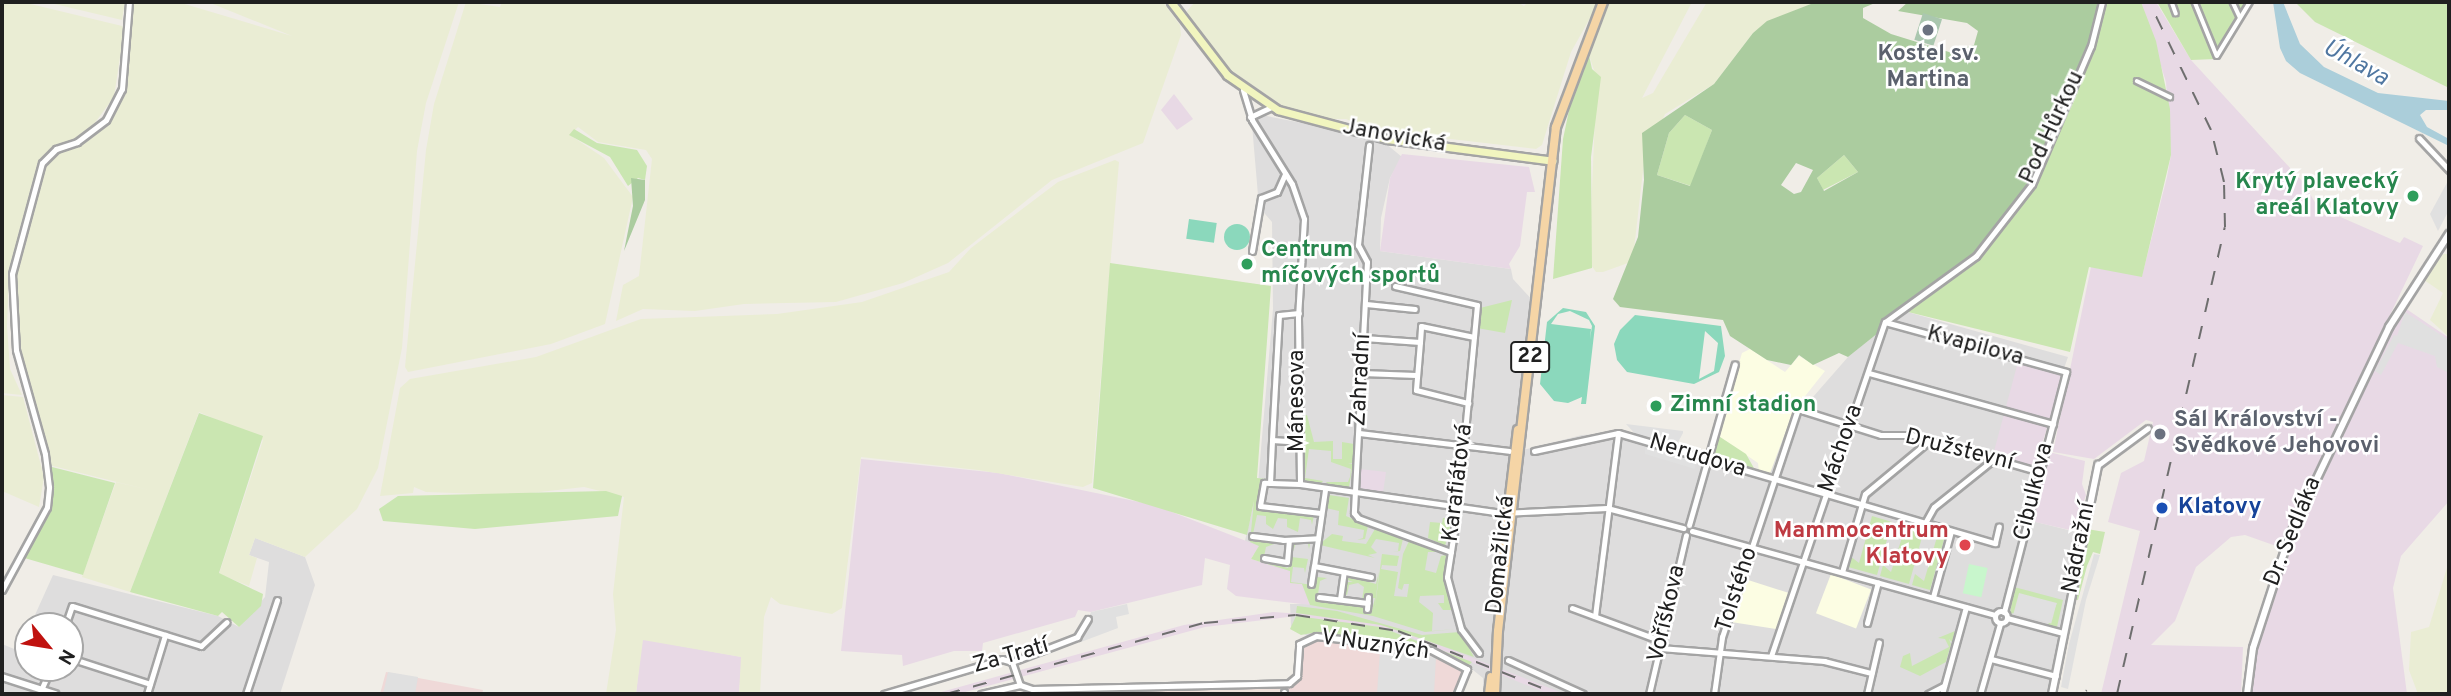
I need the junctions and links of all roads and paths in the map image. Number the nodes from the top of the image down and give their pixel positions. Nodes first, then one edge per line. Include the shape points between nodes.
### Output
1 (129, 2) edge
2 (1171, 2) edge
3 (1603, 2) edge
4 (2102, 2) edge
5 (2172, 2) edge
6 (2195, 2) edge
7 (2233, 2) edge
8 (2250, 2) edge
9 (2176, 13) dead end
10 (2240, 17) junction
11 (2137, 81) dead end
12 (1243, 90) junction
13 (2170, 97) dead end
14 (1271, 107) junction
15 (1250, 117) junction
16 (2418, 138) dead end
17 (1369, 145) dead end
18 (1553, 160) junction
19 (2449, 170) edge
20 (1285, 174) junction
21 (2449, 233) edge
22 (1252, 251) dead end
23 (1395, 286) dead end
24 (1366, 304) junction
25 (1415, 309) dead end
26 (1299, 313) junction
27 (1885, 322) junction
28 (1474, 337) junction
29 (1364, 338) junction
30 (1420, 342) junction
31 (1735, 364) dead end
32 (2066, 372) joint
33 (1362, 373) junction
34 (1868, 373) junction
35 (1416, 375) junction
36 (1468, 403) junction
37 (1798, 409) joint
38 (1850, 424) junction
39 (2053, 424) junction
40 (2148, 428) dead end
41 (1359, 433) junction
42 (1618, 433) junction
43 (1272, 440) junction
44 (1930, 440) junction
45 (1298, 442) junction
46 (1464, 446) junction
47 (1509, 451) dead end
48 (1534, 451) dead end
49 (1704, 458) junction
50 (1994, 458) junction
51 (2098, 465) joint
52 (2040, 472) junction
53 (1774, 481) junction
54 (1270, 483) junction
55 (1300, 484) junction
56 (1325, 490) junction
57 (1354, 494) junction
58 (1826, 496) junction
59 (1458, 506) junction
60 (1860, 506) junction
61 (1607, 508) junction
62 (1321, 513) junction
63 (1510, 513) junction
64 (1925, 523) junction
65 (1999, 526) dead end
66 (1687, 530) junction
67 (1951, 531) junction
68 (1252, 536) dead end
69 (1318, 538) junction
70 (1289, 540) junction
71 (1752, 547) junction
72 (1451, 552) junction
73 (1264, 558) dead end
74 (1804, 561) junction
75 (1314, 566) junction
76 (1344, 572) junction
77 (1842, 572) junction
78 (1371, 576) dead end
79 (1878, 582) junction
80 (1311, 584) dead end
81 (2, 590) edge
82 (1319, 597) dead end
83 (1933, 597) junction
84 (276, 600) dead end
85 (1340, 600) junction
86 (1368, 603) dead end
87 (1966, 607) junction
88 (1572, 608) dead end
89 (70, 612) edge
90 (1995, 615) junction
91 (2005, 615) junction
92 (1595, 616) junction
93 (1088, 619) dead end
94 (227, 622) dead end
95 (1867, 624) dead end
96 (2000, 624) junction
97 (2063, 634) junction
98 (165, 635) junction
99 (1661, 641) junction
100 (1879, 642) dead end
101 (1660, 649) junction
102 (1719, 651) junction
103 (1479, 653) dead end
104 (1771, 656) junction
105 (1990, 659) junction
106 (1508, 660) dead end
107 (1012, 662) junction
108 (84, 663) edge
109 (1871, 673) junction
110 (2056, 676) junction
111 (2, 677) edge
112 (45, 682) edge
113 (150, 684) junction
114 (1020, 685) junction
115 (1944, 686) junction
116 (41, 690) junction
117 (55, 694) edge
118 (147, 694) edge
119 (246, 694) edge
120 (884, 694) edge
121 (981, 694) edge
122 (1457, 694) edge
123 (1489, 694) edge
124 (1495, 694) edge
125 (1583, 694) edge
126 (1649, 694) edge
127 (1714, 694) edge
128 (1867, 694) edge
129 (1928, 694) edge
130 (1942, 694) edge
131 (1980, 694) edge
132 (2052, 694) edge
133 (2247, 694) edge

1 - 81 street via 122,89 106,120 42,163 12,274 16,350 46,454 49,487 47,507
2 - 12 main road, Janovická via 1215,62
3 - 18 main road, 22 via 1563,102
4 - 27 street, Pod Hůrkou via 2091,46 2032,184 1984,247
5 - 9 street
6 - 10 street via 2217,56
7 - 10 street
8 - 10 street
11 - 13 street
12 - 14 main road, Janovická
12 - 15 street, Mánesova
14 - 15 street
14 - 18 main road, Janovická via 1387,139
15 - 20 street, Mánesova
16 - 19 street
17 - 24 street, Zahradní via 1358,245 1367,260
18 - 63 main road, Domažlická / 22
20 - 22 street via 1277,192 1261,198
20 - 26 street, Mánesova via 1304,219
21 - 133 street, Dr. Sedláka via 2389,327 2289,537 2253,648
23 - 28 street, Karafiátová via 1477,305
24 - 25 street
24 - 29 street, Zahradní
26 - 43 street via 1279,315
26 - 45 street, Mánesova
27 - 32 street, Kvapilova
27 - 34 street, Máchova
28 - 30 street via 1419,325
28 - 36 street, Karafiátová
29 - 30 street
29 - 33 street, Zahradní
30 - 35 street
31 - 49 street, Voříškova
32 - 39 street, Cibulkova
33 - 35 street
33 - 41 street, Zahradní
34 - 38 street, Máchova
34 - 39 street
35 - 36 street via 1417,391
36 - 46 street, Karafiátová
37 - 38 street, Družstevní
37 - 53 street, Tolstého
38 - 44 street, Družstevní via 1881,435
38 - 58 street, Máchova
39 - 52 street, Cibulkova
40 - 51 street, Nádražní
41 - 46 street
41 - 57 street, Zahradní
42 - 48 street, Nerudova
42 - 49 street, Nerudova
42 - 61 street
43 - 45 street
43 - 54 street
44 - 50 street, Družstevní
44 - 60 street via 1865,494
45 - 55 street, Mánesova
46 - 47 street
46 - 59 street, Karafiátová
49 - 53 street, Nerudova
49 - 66 street, Voříškova
50 - 52 street, Družstevní
50 - 64 street via 1934,507
51 - 97 street, Nádražní
52 - 91 street, Cibulkova
53 - 58 street, Nerudova
53 - 71 street, Tolstého
54 - 55 street
54 - 62 street via 1262,486 1262,507
55 - 56 street, Mánesova
56 - 57 street, Mánesova
56 - 62 street
57 - 59 street, Mánesova
57 - 72 street via 1356,517
58 - 60 street, Nerudova
58 - 74 street, Máchova
59 - 63 street, Mánesova
59 - 72 street, Karafiátová
60 - 64 street
60 - 77 street
61 - 63 street, Mánesova
61 - 66 street, Mánesova
61 - 92 street
62 - 69 street
63 - 123 main road, Domažlická / 22
63 - 124 main road, Domažlická / 22
64 - 67 street
65 - 67 street via 1995,543
66 - 71 street, Mánesova
66 - 99 street, Voříškova
67 - 83 street
68 - 70 street
69 - 70 street
69 - 75 street
70 - 73 street via 1287,562
71 - 74 street, Mánesova
71 - 102 street, Tolstého
72 - 103 street, Karafiátová via 1447,586 1461,629
74 - 77 street, Mánesova
74 - 104 street, Máchova
75 - 76 street
75 - 80 street
76 - 78 street
76 - 85 street
77 - 79 street, Mánesova
79 - 83 street, Mánesova
79 - 95 street
82 - 85 street
83 - 87 street, Mánesova
84 - 119 street
85 - 86 street
87 - 90 street, Mánesova
87 - 115 street
88 - 92 street
89 - 98 street via 72,606
90 - 91 street
90 - 96 street
91 - 96 street
91 - 97 street
92 - 99 street
93 - 107 street, Za Tratí via 1077,637
94 - 98 street via 201,646
96 - 105 street
97 - 110 street, Nádražní
98 - 113 street
99 - 101 street, Voříškova
100 - 109 street
101 - 102 street
101 - 126 street, Voříškova
102 - 104 street
102 - 127 street, Tolstého
104 - 109 street via 1830,662
105 - 110 street
105 - 131 street
106 - 125 street
107 - 114 street
107 - 120 street, Za Tratí via 1002,659
108 - 113 street
109 - 128 street
110 - 132 street, Nádražní
111 - 116 street
112 - 116 street
113 - 118 street
114 - 121 street
114 - 122 street, V Nuzných via 1032,689 1286,684 1297,676 1299,644 1316,636 1431,650 1467,669
115 - 129 street
115 - 130 street
116 - 117 street

